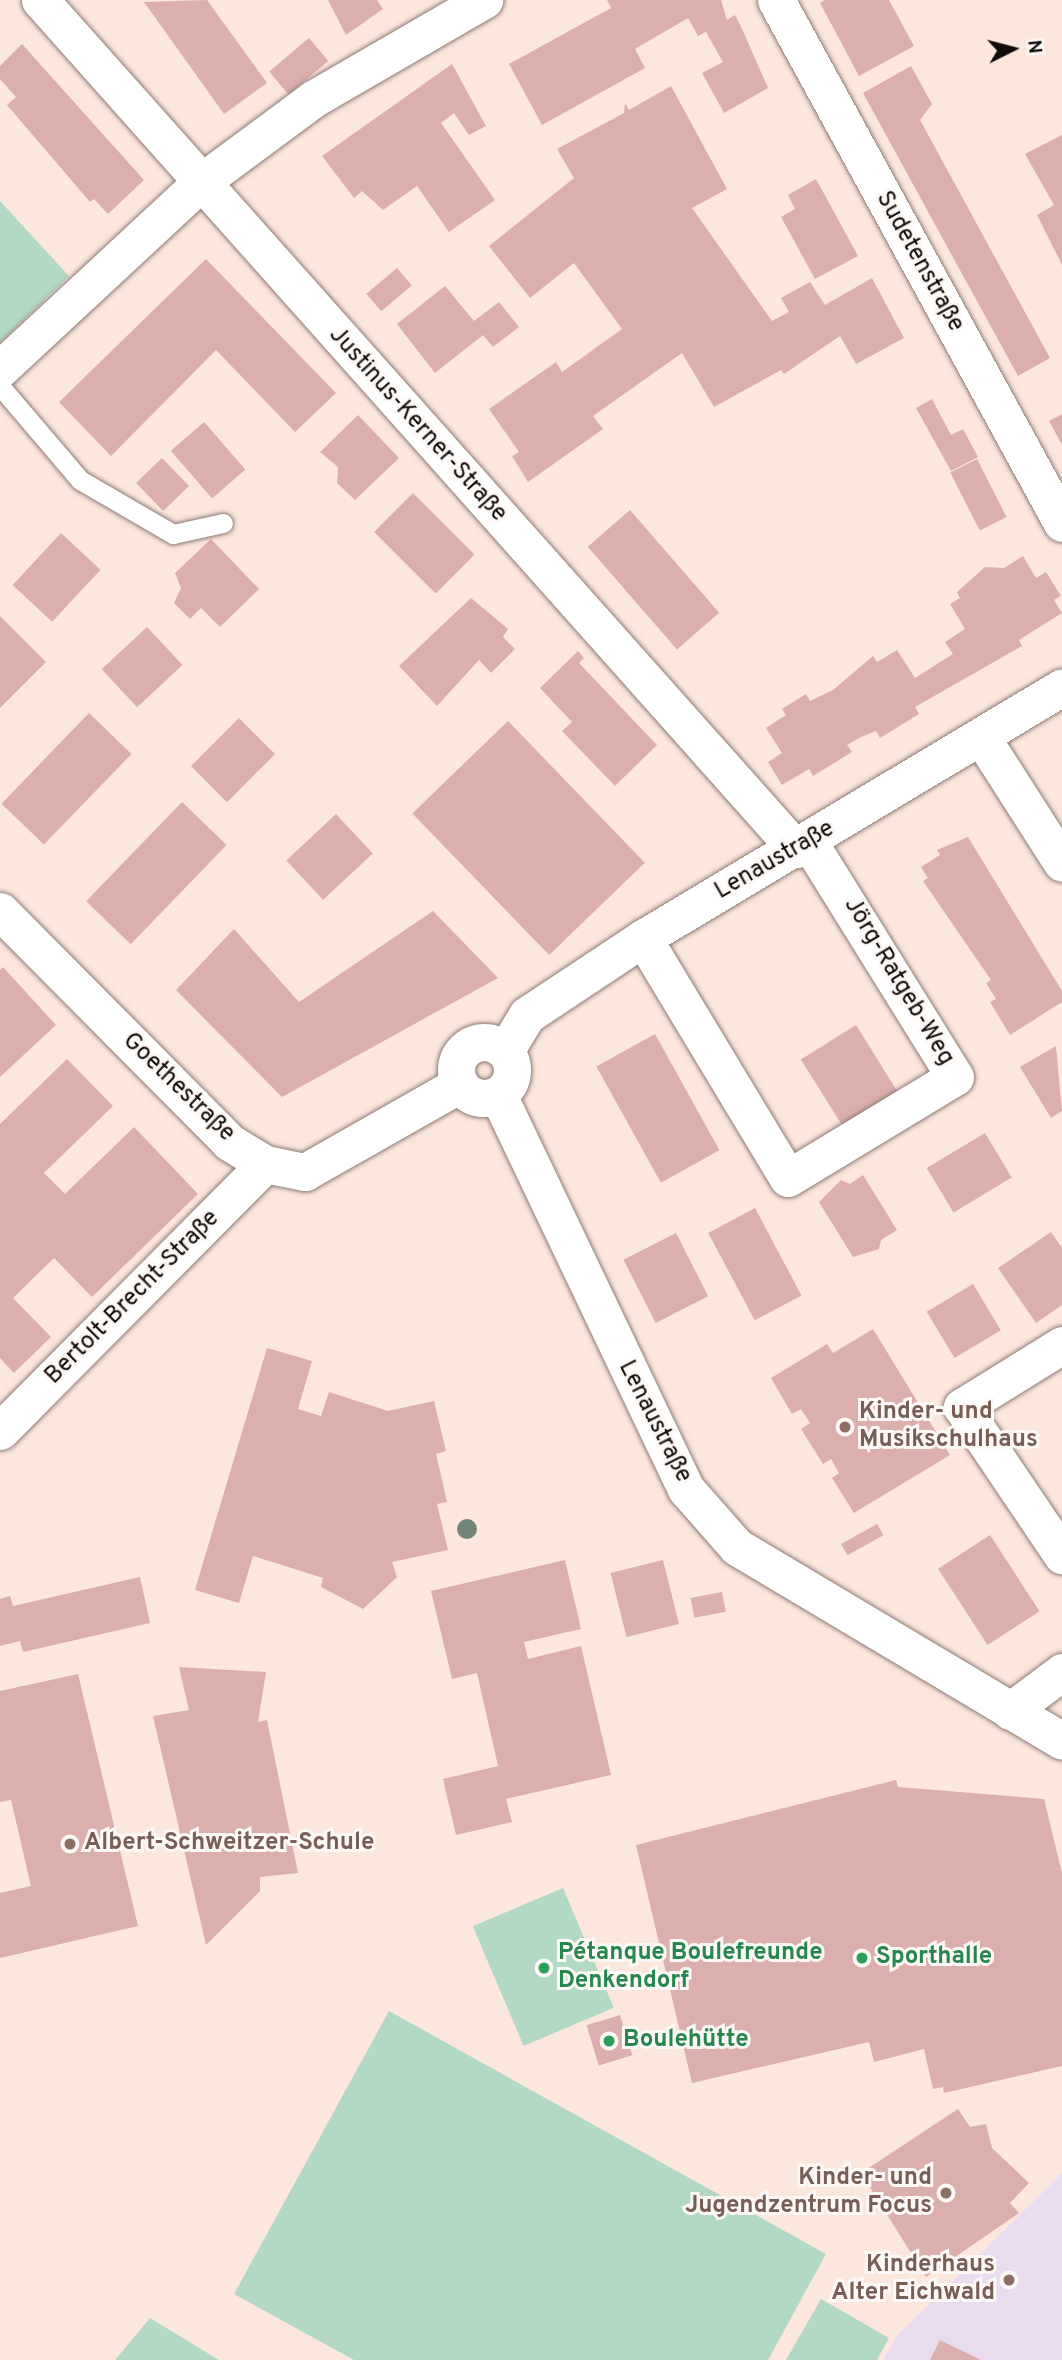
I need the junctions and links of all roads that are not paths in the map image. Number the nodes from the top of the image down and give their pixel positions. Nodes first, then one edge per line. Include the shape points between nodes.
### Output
1 (40, 0) edge
2 (484, 0) edge
3 (776, 0) edge
4 (426, 12) edge
5 (201, 182) junction
6 (0, 369) edge
7 (0, 386) edge
8 (223, 523) dead end
9 (1062, 523) edge
10 (1062, 687) edge
11 (982, 738) junction
12 (803, 845) junction
13 (1062, 863) edge
14 (1, 915) edge
15 (643, 938) junction
16 (505, 1051) junction
17 (460, 1084) junction
18 (498, 1095) junction
19 (265, 1164) junction
20 (1062, 1345) edge
21 (0, 1431) edge
22 (1062, 1555) edge
23 (1062, 1672) edge
24 (1010, 1711) junction
25 (1062, 1741) edge

1 - 5 street, Justinus-Kerner-Straße
2 - 4 street
3 - 9 street, Sudetenstraße
4 - 5 street
5 - 6 street
5 - 12 street, Justinus-Kerner-Straße
7 - 8 lane via 80,480 173,534
10 - 11 street, Lenaustraße
11 - 12 street, Lenaustraße
11 - 13 street
12 - 15 street, Lenaustraße
12 - 15 street, Jörg-Ratgeb-Weg via 955,1077 788,1178
14 - 19 street, Goethestraße via 229,1142
15 - 16 street, Lenaustraße via 527,1016
16 - 17 street via 480,1042 464,1051 457,1067
16 - 18 street via 512,1075
17 - 18 street via 472,1096
17 - 19 street, Goethestraße via 305,1172
18 - 24 street, Lenaustraße via 686,1489 737,1547
19 - 21 street, Bertolt-Brecht-Straße
20 - 22 street via 962,1407
23 - 24 street
24 - 25 street, Lenaustraße

